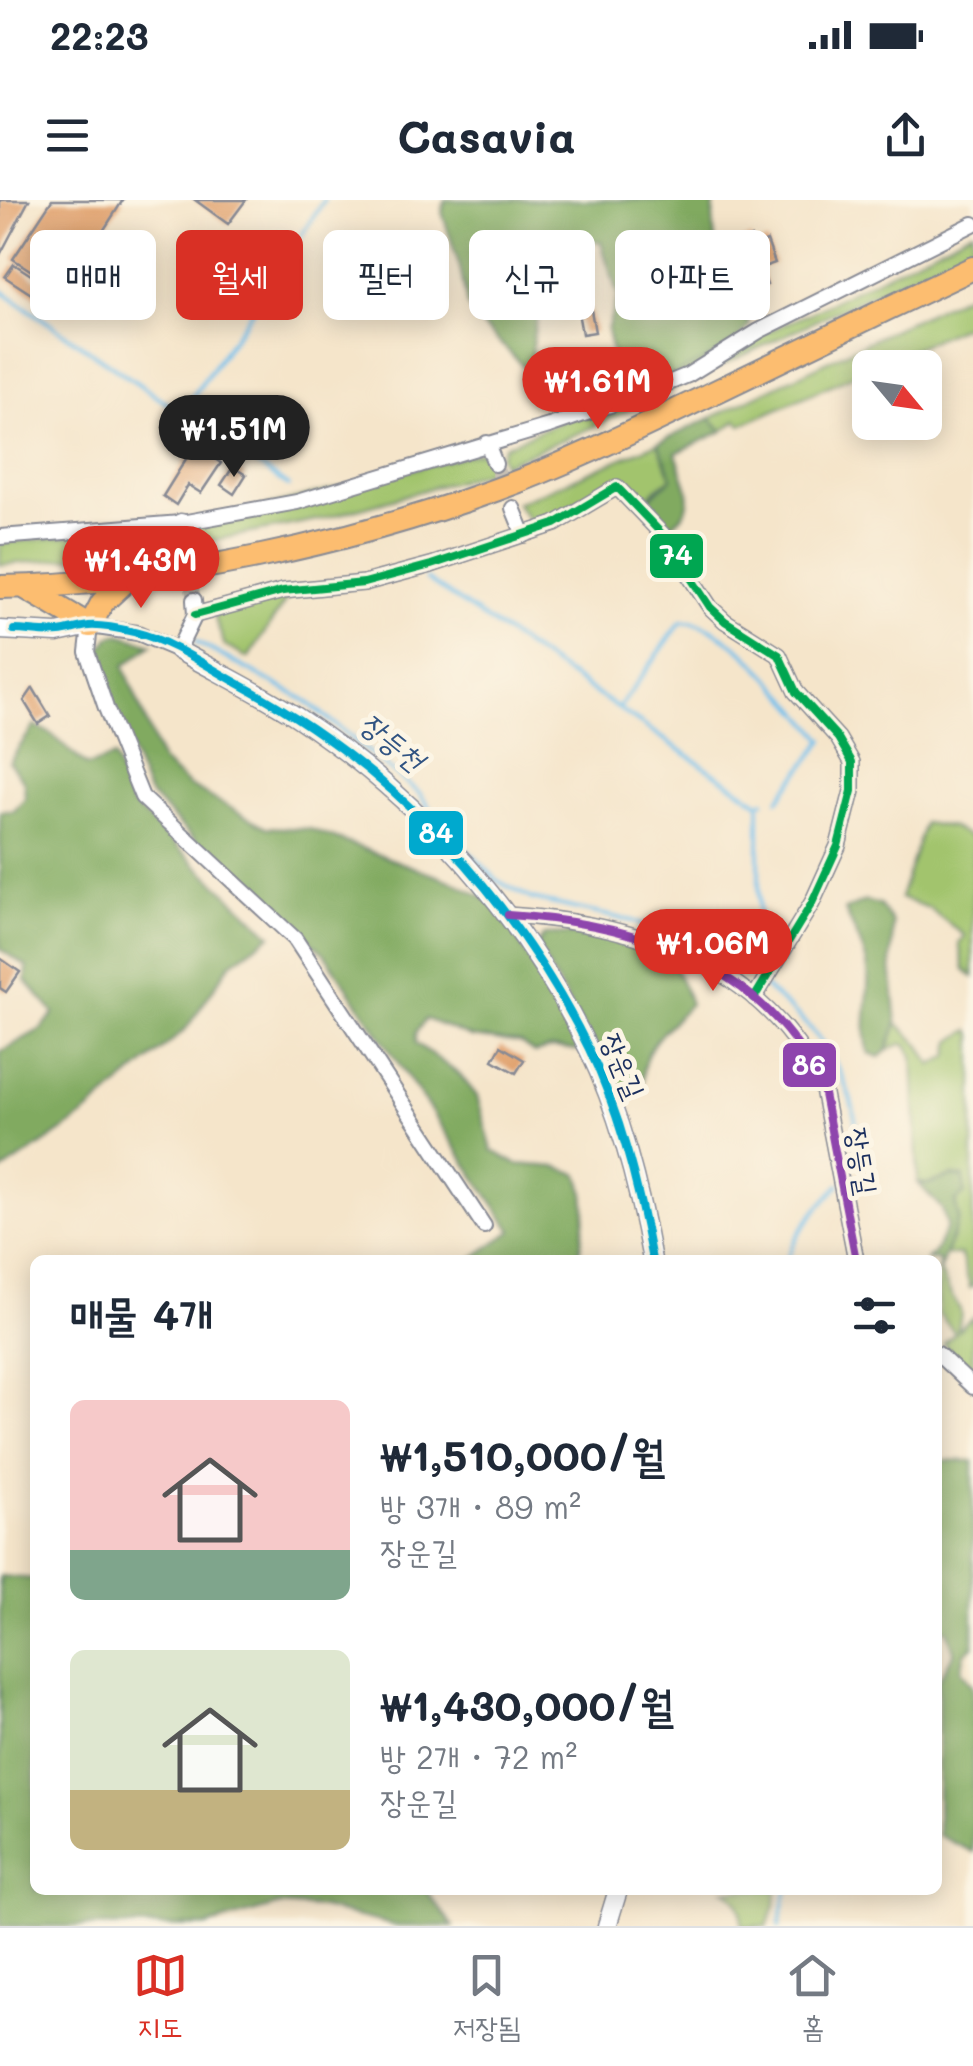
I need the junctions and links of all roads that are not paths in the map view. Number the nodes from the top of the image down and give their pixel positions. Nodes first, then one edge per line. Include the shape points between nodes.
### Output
1 (973, 224) edge
2 (973, 268) edge
3 (487, 443) junction
4 (496, 464) tunnel mouth
5 (513, 508) tunnel mouth
6 (181, 523) junction
7 (524, 535) junction
8 (0, 537) edge
9 (184, 544) tunnel mouth
10 (130, 577) junction
11 (0, 587) edge
12 (24, 587) junction
13 (90, 626) junction
14 (0, 630) edge
15 (178, 650) junction
16 (508, 915) junction
17 (759, 989) junction
18 (484, 1226) dead end
19 (651, 1255) edge
20 (855, 1255) edge
21 (942, 1358) edge
22 (973, 1386) edge
23 (616, 1895) edge
24 (607, 1926) edge

1 - 3 street via 759,331 688,375
2 - 10 main road via 496,490 312,544
3 - 4 street
3 - 6 street via 297,502
5 - 7 street
6 - 8 street
6 - 9 street
7 - 15 street via 364,582 195,608
7 - 17 street via 617,487 662,534 710,607 779,656 796,692 852,762 838,846
10 - 12 main road
10 - 13 main road via 102,603
11 - 12 main road
12 - 13 main road
13 - 14 street, 장운길 via 57,633
13 - 15 street, 장운길 via 138,633
13 - 18 street via 88,652 142,798 295,939
15 - 16 street, 장운길 via 278,705 347,753 472,870
16 - 17 street, 장등길 via 632,933
16 - 19 street, 장운길 via 590,1050 626,1146
17 - 20 street, 장등길 via 812,1064 827,1106
21 - 22 street
23 - 24 street

